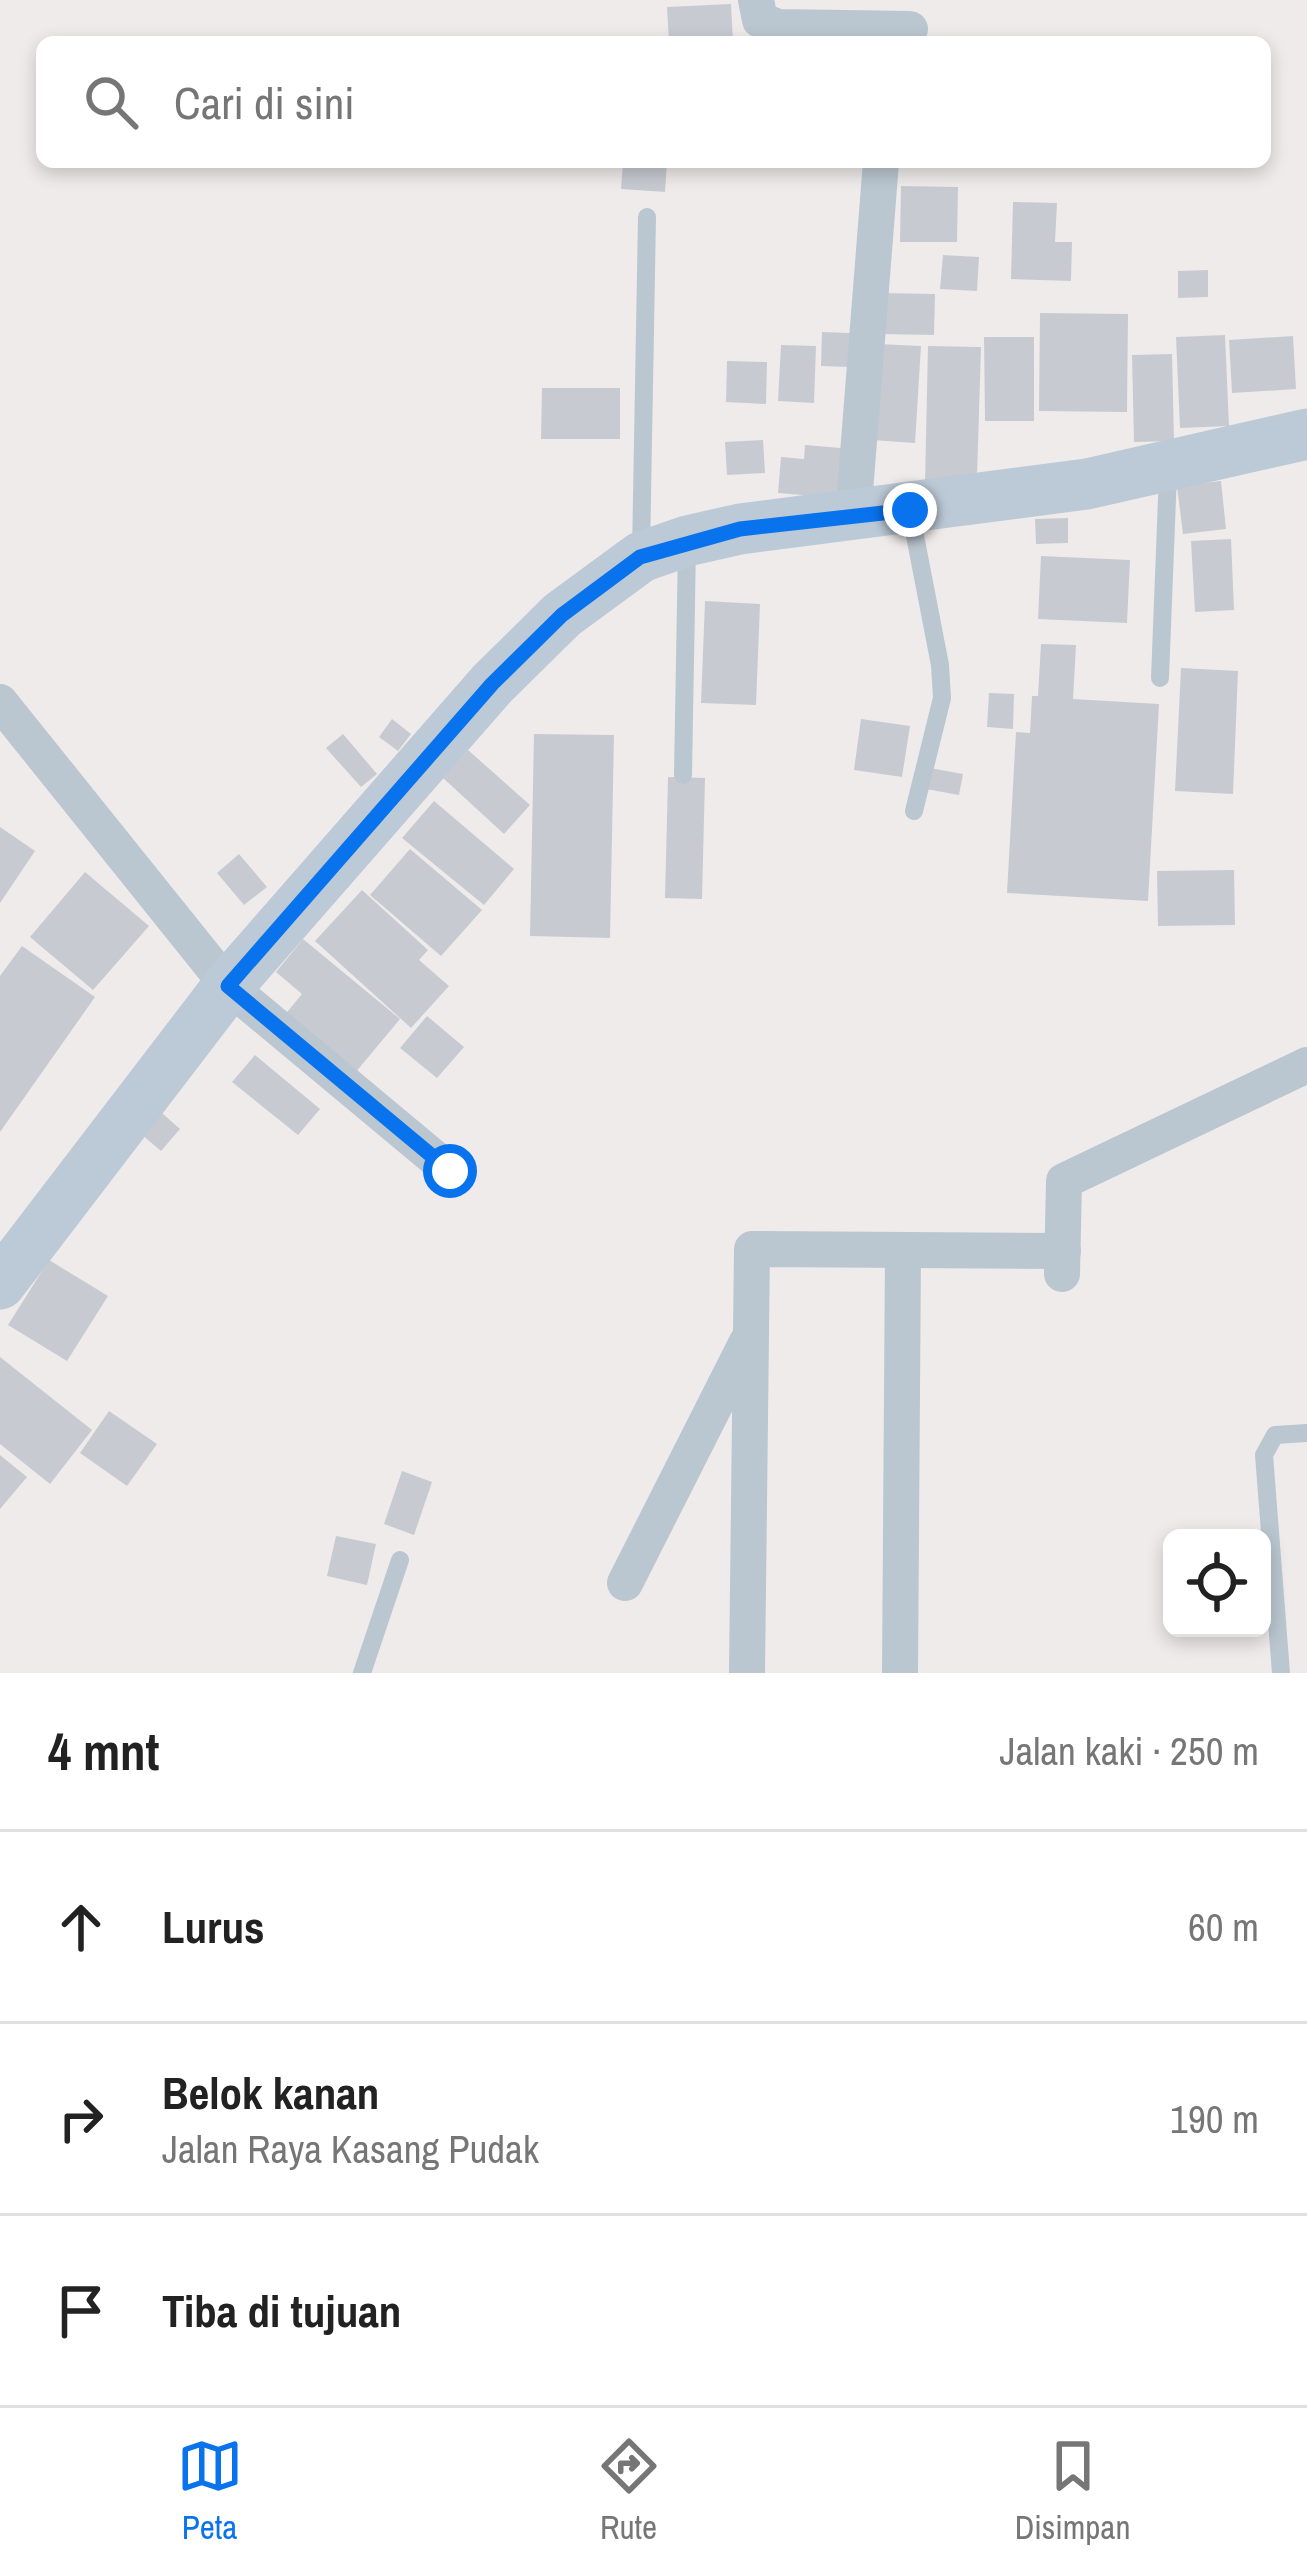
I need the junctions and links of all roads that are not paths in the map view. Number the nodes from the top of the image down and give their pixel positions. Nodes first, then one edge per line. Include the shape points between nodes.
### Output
1 (757, 0) edge
2 (910, 24) edge
3 (881, 168) edge
4 (647, 217) dead end
5 (1307, 434) edge
6 (1168, 468) junction
7 (910, 510) junction
8 (854, 517) junction
9 (664, 549) junction
10 (1160, 678) dead end
11 (0, 702) edge
12 (682, 775) dead end
13 (914, 811) dead end
14 (228, 986) junction
15 (1307, 1064) edge
16 (450, 1171) dead end
17 (902, 1251) junction
18 (0, 1284) edge
19 (751, 1333) junction
20 (1307, 1433) edge
21 (400, 1560) dead end
22 (625, 1583) dead end
23 (362, 1673) edge
24 (747, 1673) edge
25 (900, 1673) edge
26 (1280, 1673) edge

1 - 2 street via 760,20 778,27
3 - 8 street
4 - 9 lane
5 - 6 street
6 - 7 street
6 - 10 lane
7 - 8 street
7 - 13 lane via 941,698
8 - 9 street via 740,529
9 - 12 lane
9 - 14 street via 562,615 492,684
11 - 14 street
14 - 16 street
14 - 18 street
15 - 17 street via 1064,1181 1063,1263
17 - 19 street via 752,1249
17 - 25 street
19 - 22 street
19 - 24 street
20 - 26 lane via 1275,1435 1264,1456
21 - 23 lane

